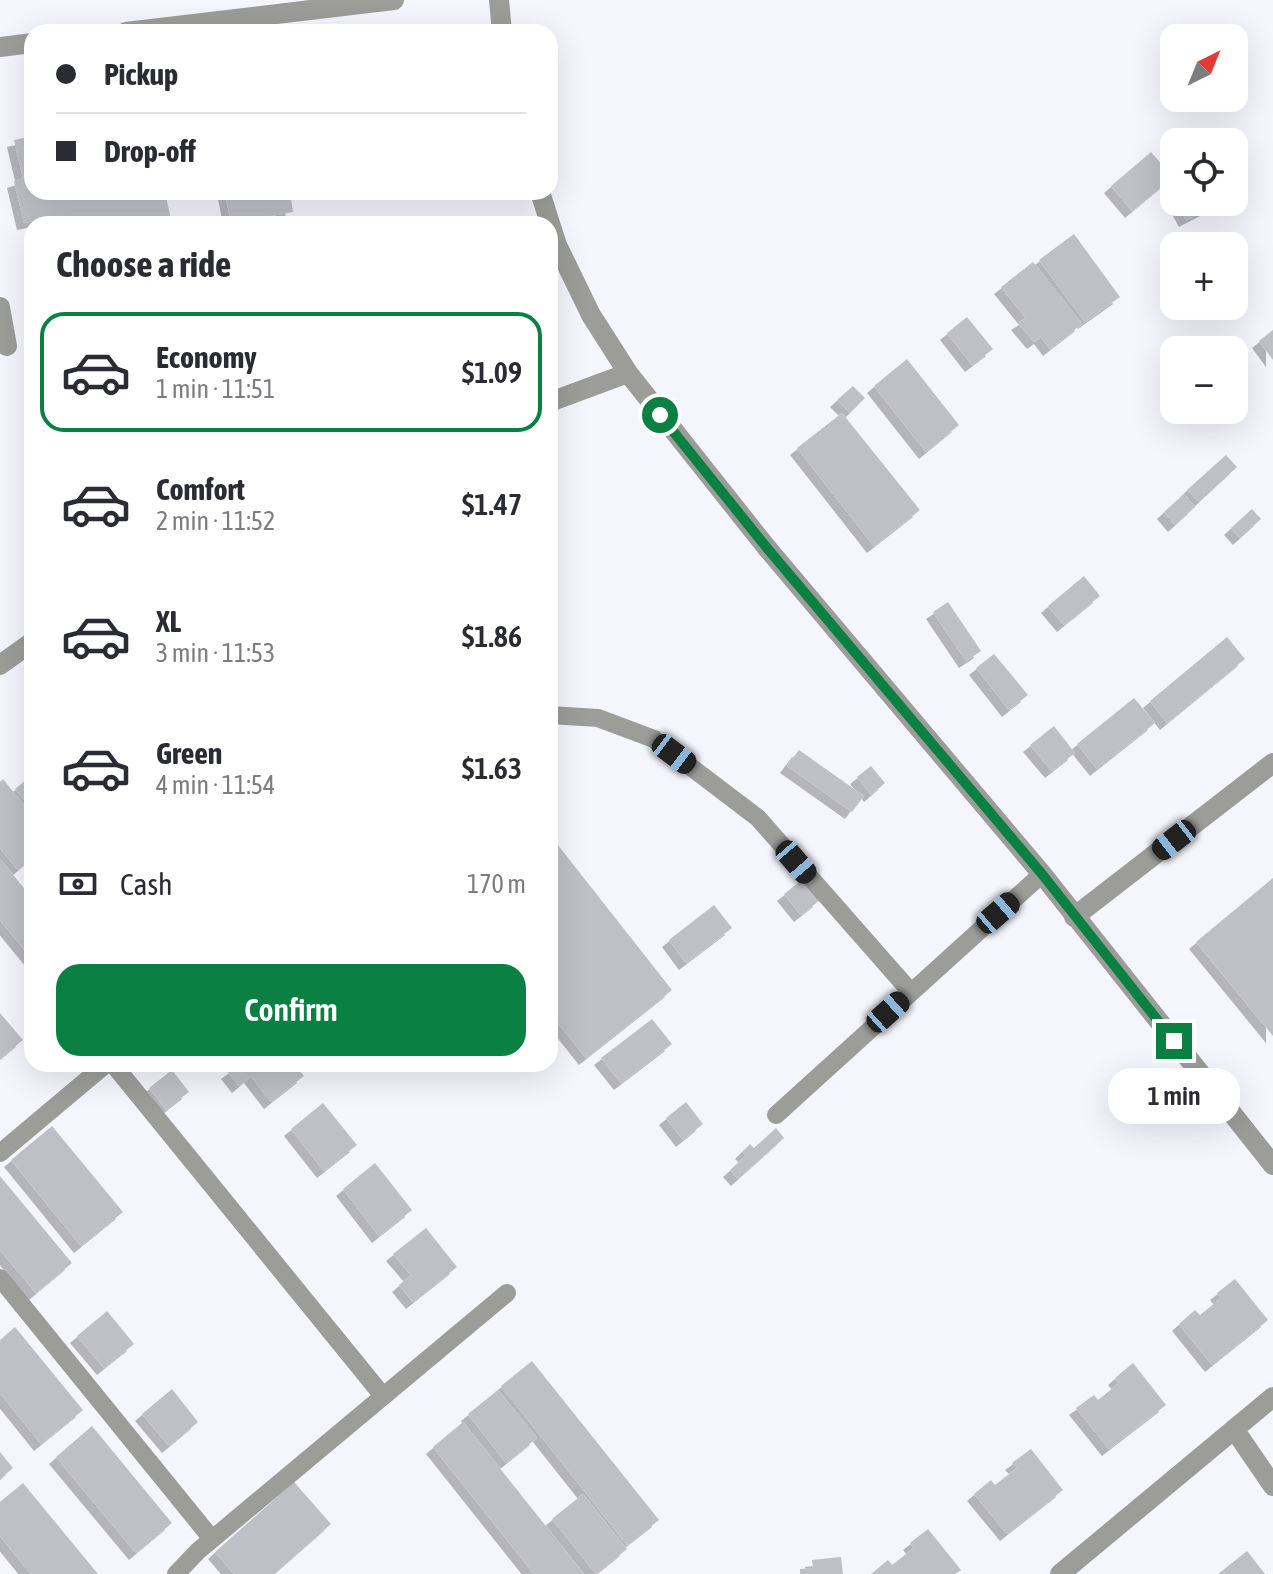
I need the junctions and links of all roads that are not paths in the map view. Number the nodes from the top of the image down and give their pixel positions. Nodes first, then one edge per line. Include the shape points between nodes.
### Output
1 (394, 0) edge
2 (499, 0) edge
3 (193, 24) edge
4 (501, 24) edge
5 (24, 44) edge
6 (0, 47) edge
7 (558, 242) edge
8 (0, 307) edge
9 (7, 346) dead end
10 (628, 373) junction
11 (558, 399) edge
12 (24, 648) edge
13 (0, 665) edge
14 (558, 716) edge
15 (1273, 763) edge
16 (1042, 874) junction
17 (1074, 917) junction
18 (910, 991) junction
19 (96, 1072) edge
20 (120, 1072) edge
21 (776, 1115) dead end
22 (0, 1153) edge
23 (1273, 1165) edge
24 (0, 1278) edge
25 (507, 1293) dead end
26 (383, 1396) junction
27 (1273, 1397) edge
28 (1234, 1429) junction
29 (1273, 1486) edge
30 (212, 1539) junction
31 (176, 1574) edge
32 (1060, 1574) edge

1 - 3 street
2 - 4 street
5 - 6 street
7 - 10 street via 591,315
8 - 9 street
10 - 11 street
10 - 16 street via 767,548
12 - 13 street
14 - 18 lane via 598,718 654,739 758,818
15 - 17 street
16 - 17 street
16 - 18 lane
17 - 23 street
18 - 21 lane
19 - 22 lane
20 - 26 lane
24 - 30 lane
25 - 26 lane
26 - 30 lane
27 - 28 street
28 - 29 street
28 - 32 street
30 - 31 lane

